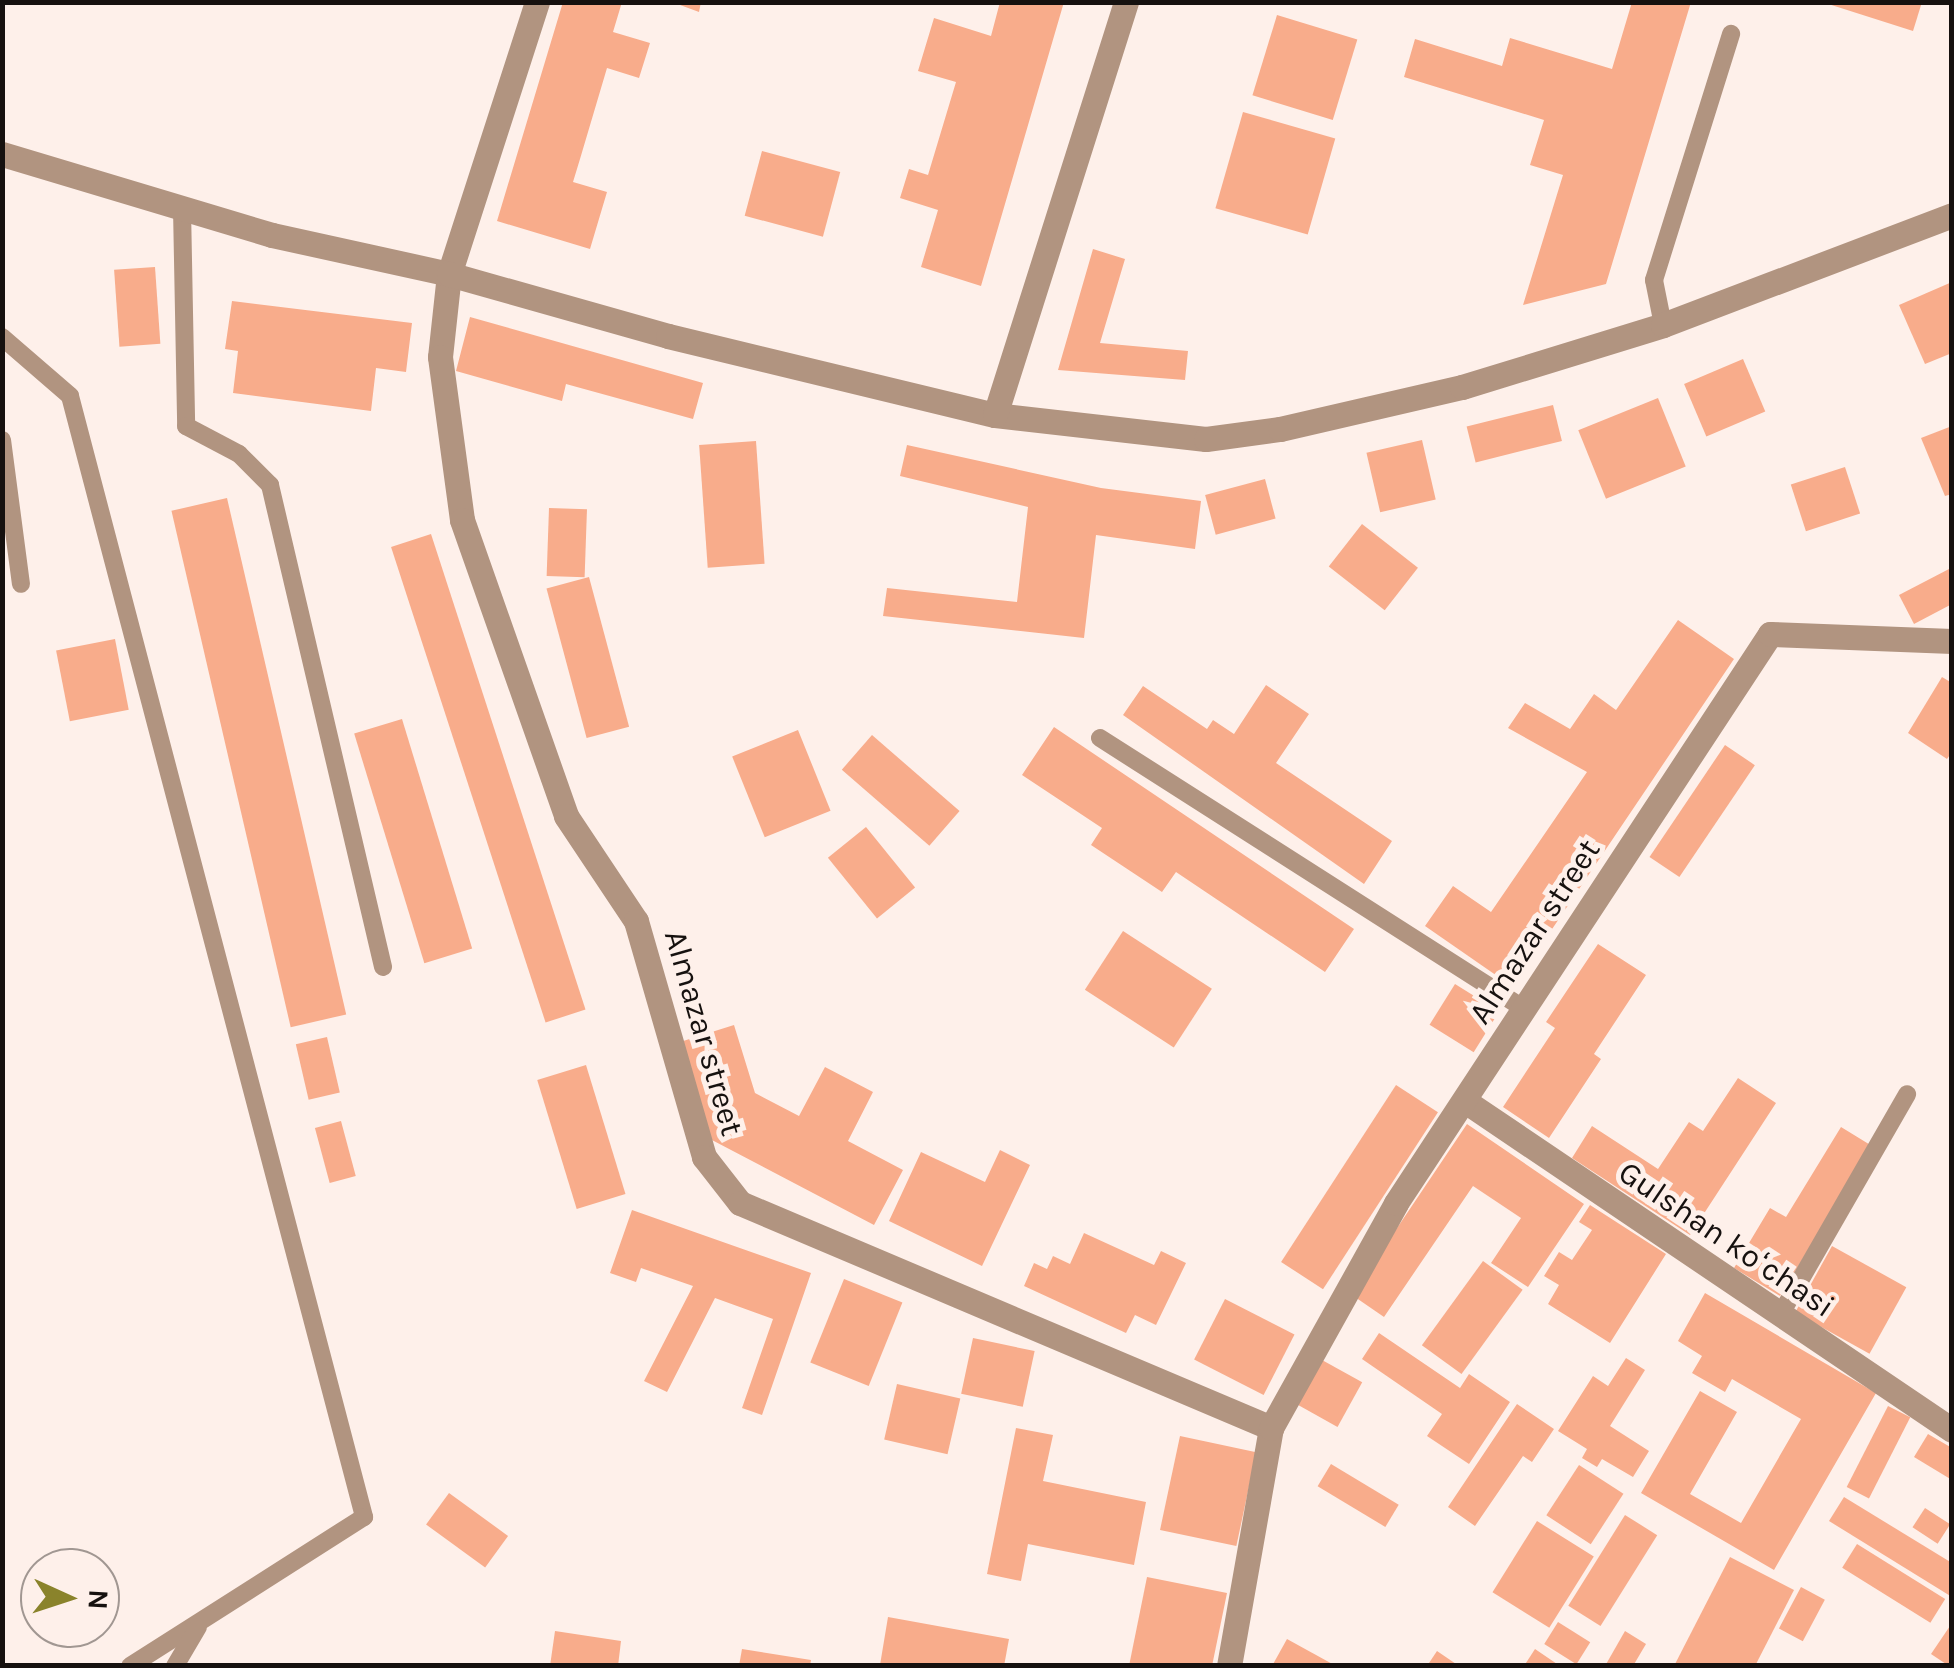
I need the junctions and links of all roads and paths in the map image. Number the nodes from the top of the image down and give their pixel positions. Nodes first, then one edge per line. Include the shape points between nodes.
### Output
1 (536, 2) edge
2 (1126, 2) edge
3 (1731, 34) dead end
4 (2, 154) edge
5 (182, 208) junction
6 (1952, 216) edge
7 (450, 274) junction
8 (1663, 325) junction
9 (2, 337) edge
10 (994, 414) junction
11 (2, 440) edge
12 (21, 584) dead end
13 (1952, 641) edge
14 (1100, 738) dead end
15 (383, 967) dead end
16 (1522, 1008) junction
17 (1907, 1094) dead end
18 (1465, 1101) junction
19 (1779, 1317) junction
20 (1271, 1428) junction
21 (1952, 1430) edge
22 (200, 1623) junction
23 (130, 1666) edge
24 (175, 1666) edge
25 (1229, 1666) edge

1 - 7 street, Almazar street
2 - 10 street
3 - 8 lane via 1654,280
4 - 5 street
5 - 7 street
5 - 15 lane via 186,426 239,454 270,485
6 - 8 street
7 - 10 street via 668,336
7 - 20 street, Almazar street via 440,357 462,520 566,816 636,921 704,1157 740,1203
8 - 10 street via 1462,387 1206,439
9 - 22 lane via 70,396 364,1517
11 - 12 lane
13 - 16 street, Almazar street via 1770,634
14 - 16 lane
16 - 18 street, Almazar street
17 - 19 lane
18 - 19 street, Gulshan koʻchasi
18 - 20 street, Almazar street via 1396,1203
19 - 21 street, Gulshan koʻchasi
20 - 25 street, Almazar street
22 - 23 lane
22 - 24 lane

